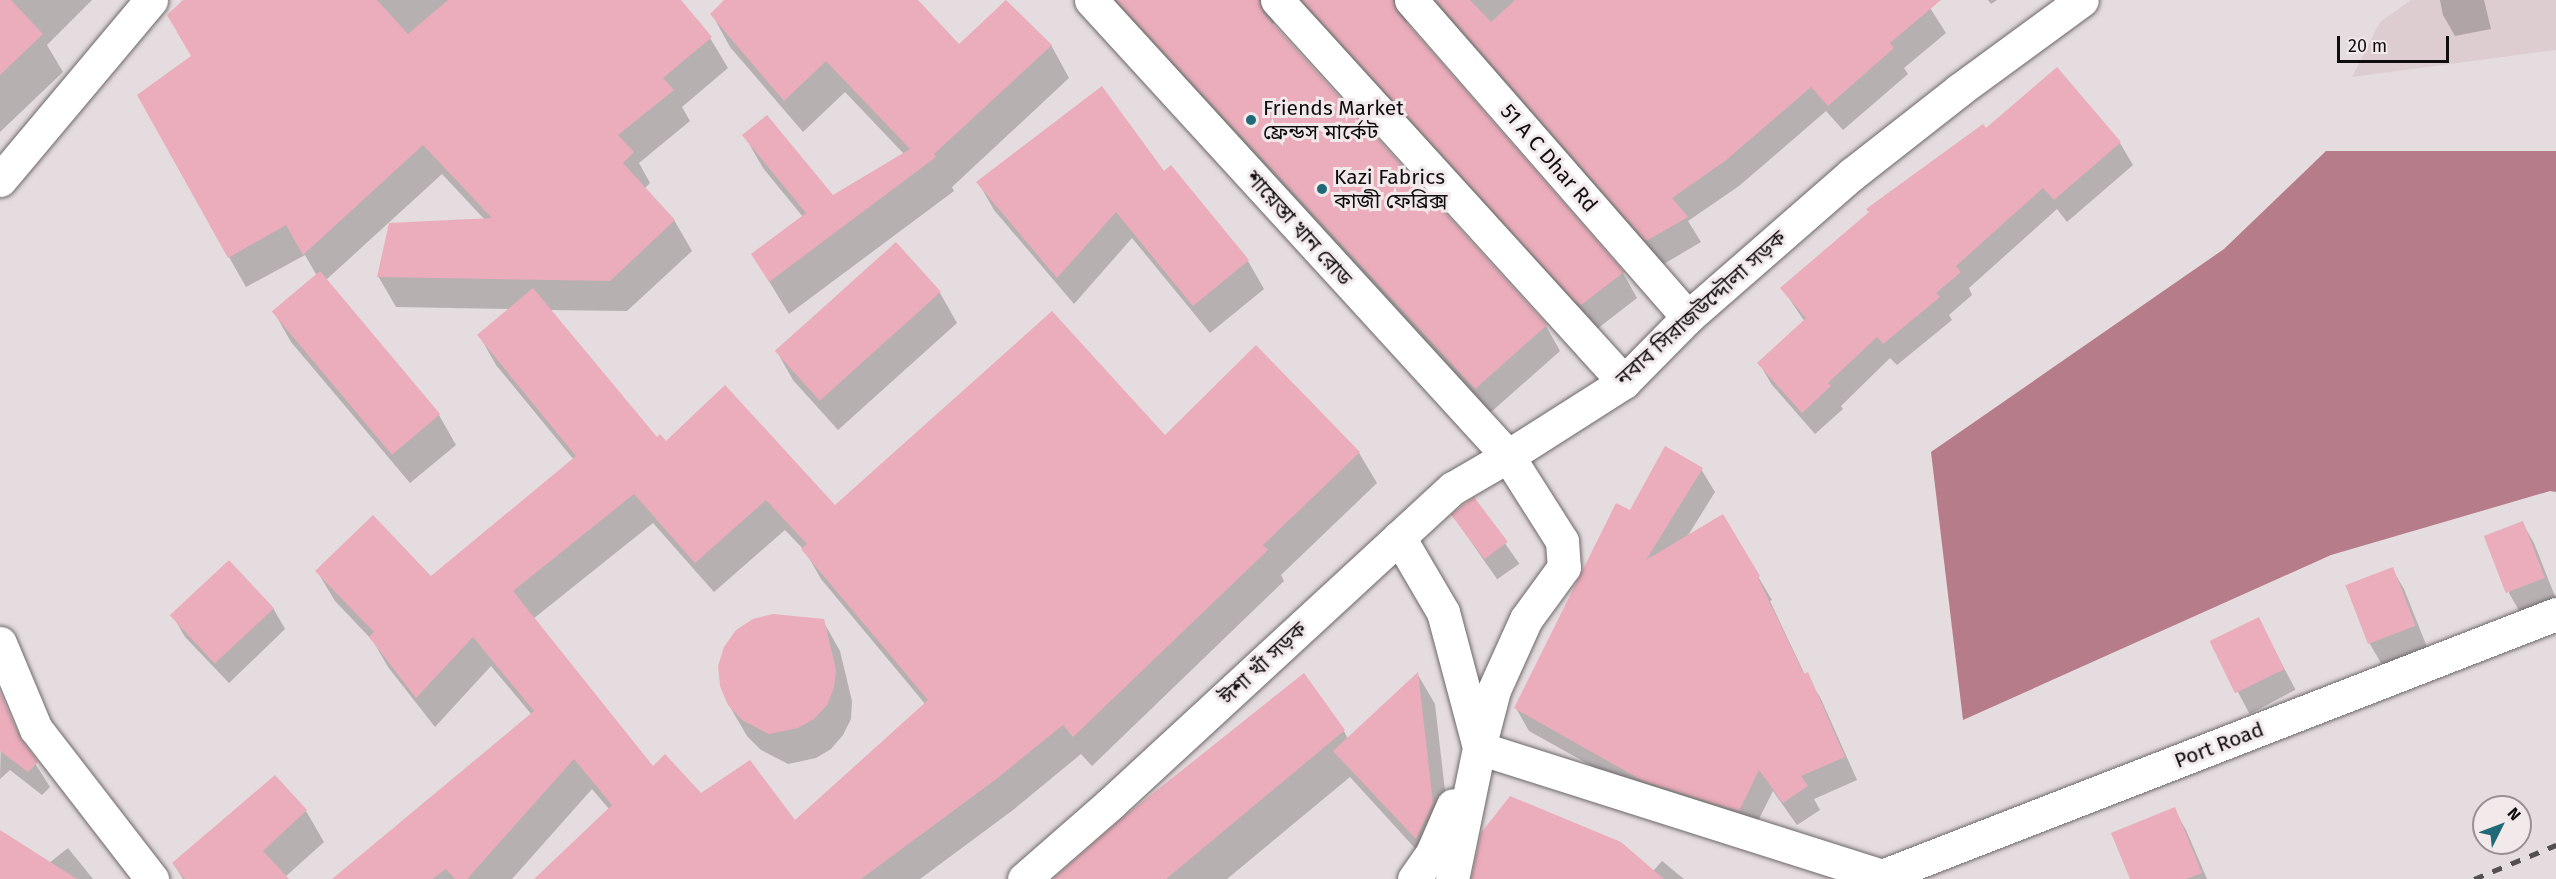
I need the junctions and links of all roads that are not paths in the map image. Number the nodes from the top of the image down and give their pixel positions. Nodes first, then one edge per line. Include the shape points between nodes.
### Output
1 (151, 0) edge
2 (1091, 0) edge
3 (1277, 0) edge
4 (1411, 0) edge
5 (2082, 0) edge
6 (0, 180) edge
7 (1688, 317) junction
8 (1624, 381) junction
9 (1508, 456) junction
10 (1399, 537) junction
11 (2556, 614) edge
12 (0, 643) edge
13 (1479, 748) junction
14 (152, 879) edge
15 (1024, 879) edge
16 (1414, 879) edge
17 (1452, 879) edge

1 - 6 street
2 - 9 street, শায়েস্তা খান রোড
3 - 8 street
4 - 7 street, 51 A C Dhar Rd
5 - 7 street, নবাব সিরাজউদ্দৌলা সড়ক via 1891,141
7 - 8 street, নবাব সিরাজউদ্দৌলা সড়ক
8 - 9 street, নবাব সিরাজউদ্দৌলা সড়ক
9 - 10 street, ঈশা খাঁ সড়ক via 1453,488
9 - 13 street via 1562,541 1563,567 1526,619 1494,690
10 - 13 street via 1443,612
10 - 15 street, ঈশা খাঁ সড়ক
11 - 13 street, Port Road via 1882,876
12 - 14 street via 36,729
13 - 16 street via 1432,853
13 - 17 street

